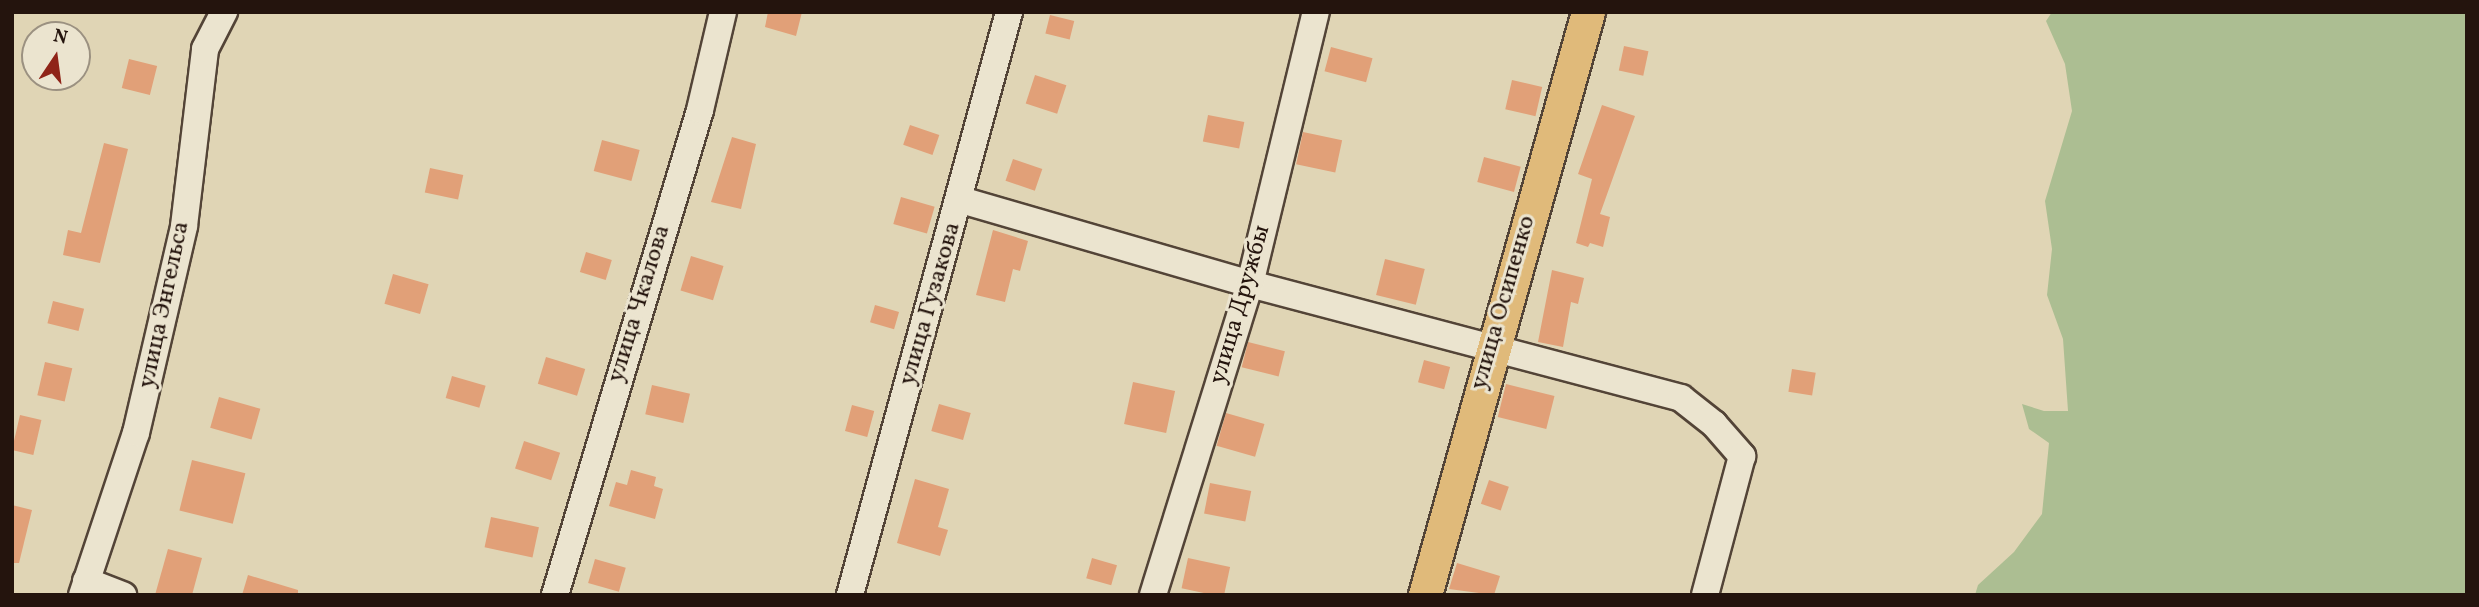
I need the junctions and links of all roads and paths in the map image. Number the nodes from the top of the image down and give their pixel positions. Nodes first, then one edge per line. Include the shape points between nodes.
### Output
1 (225, 12) edge
2 (723, 12) edge
3 (1009, 12) edge
4 (1315, 12) edge
5 (1588, 12) edge
6 (961, 200) junction
7 (1250, 284) junction
8 (1491, 347) junction
9 (84, 588) edge
10 (123, 595) edge
11 (555, 595) edge
12 (850, 595) edge
13 (1153, 595) edge
14 (1425, 595) edge
15 (1705, 595) edge

1 - 9 street, улица Энгельса via 205,49 184,226 136,433
2 - 11 street, улица Чкалова via 700,110
3 - 6 street, улица Гузакова
4 - 7 street, улица Дружбы
5 - 8 main road, улица Осипенко
6 - 7 street
6 - 12 street, улица Гузакова
7 - 8 street
7 - 13 street, улица Дружбы
8 - 14 main road, улица Осипенко
8 - 15 street via 1681,398 1714,424 1742,456
9 - 10 street

